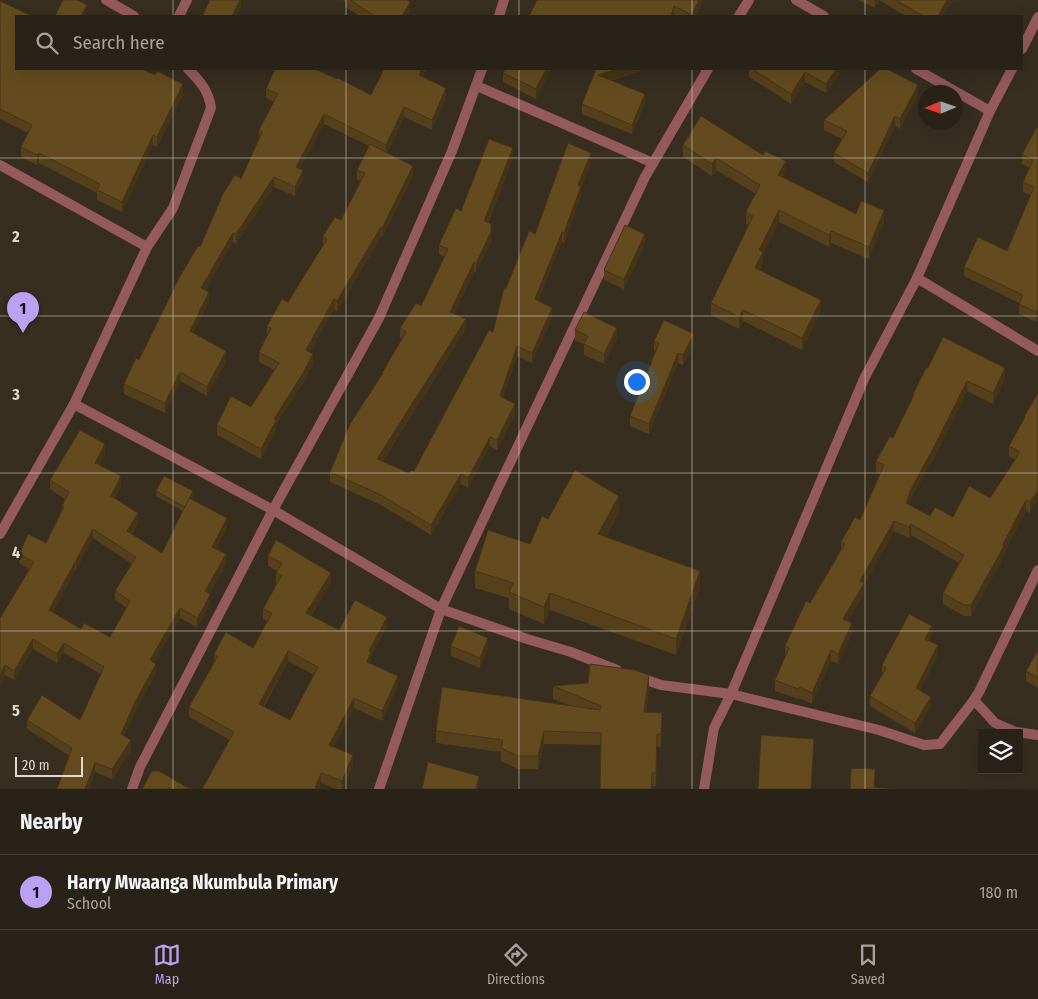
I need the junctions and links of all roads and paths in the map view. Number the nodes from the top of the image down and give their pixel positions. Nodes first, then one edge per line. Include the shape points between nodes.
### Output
1 (106, 0) edge
2 (187, 0) edge
3 (504, 0) edge
4 (749, 0) edge
5 (796, 0) edge
6 (132, 15) edge
7 (180, 15) edge
8 (499, 15) edge
9 (740, 15) edge
10 (822, 15) edge
11 (1038, 17) edge
12 (1023, 47) edge
13 (189, 70) edge
14 (482, 70) edge
15 (707, 70) edge
16 (918, 70) edge
17 (1011, 70) edge
18 (476, 86) junction
19 (990, 111) junction
20 (653, 164) junction
21 (0, 165) edge
22 (147, 247) junction
23 (917, 278) junction
24 (1038, 351) edge
25 (74, 404) junction
26 (273, 510) junction
27 (0, 534) edge
28 (1038, 570) edge
29 (441, 609) junction
30 (731, 694) junction
31 (974, 700) junction
32 (1038, 736) edge
33 (132, 789) edge
34 (378, 789) edge
35 (704, 789) edge

1 - 6 street
2 - 7 street
3 - 8 street
4 - 9 street
5 - 10 street
11 - 12 street
13 - 22 street via 210,97 211,108 172,208
14 - 18 street
15 - 20 street
16 - 19 street
17 - 19 street
18 - 20 street
18 - 26 street via 452,151 380,318
19 - 23 street
20 - 29 street
21 - 22 street
22 - 25 street
23 - 24 street
23 - 30 street via 864,379
25 - 26 street
25 - 27 street
26 - 29 street
26 - 33 street via 140,767
28 - 31 street
29 - 30 street via 661,685
29 - 34 street
30 - 31 street via 924,744 940,744
30 - 35 street via 714,728
31 - 32 street via 995,723 1016,732

